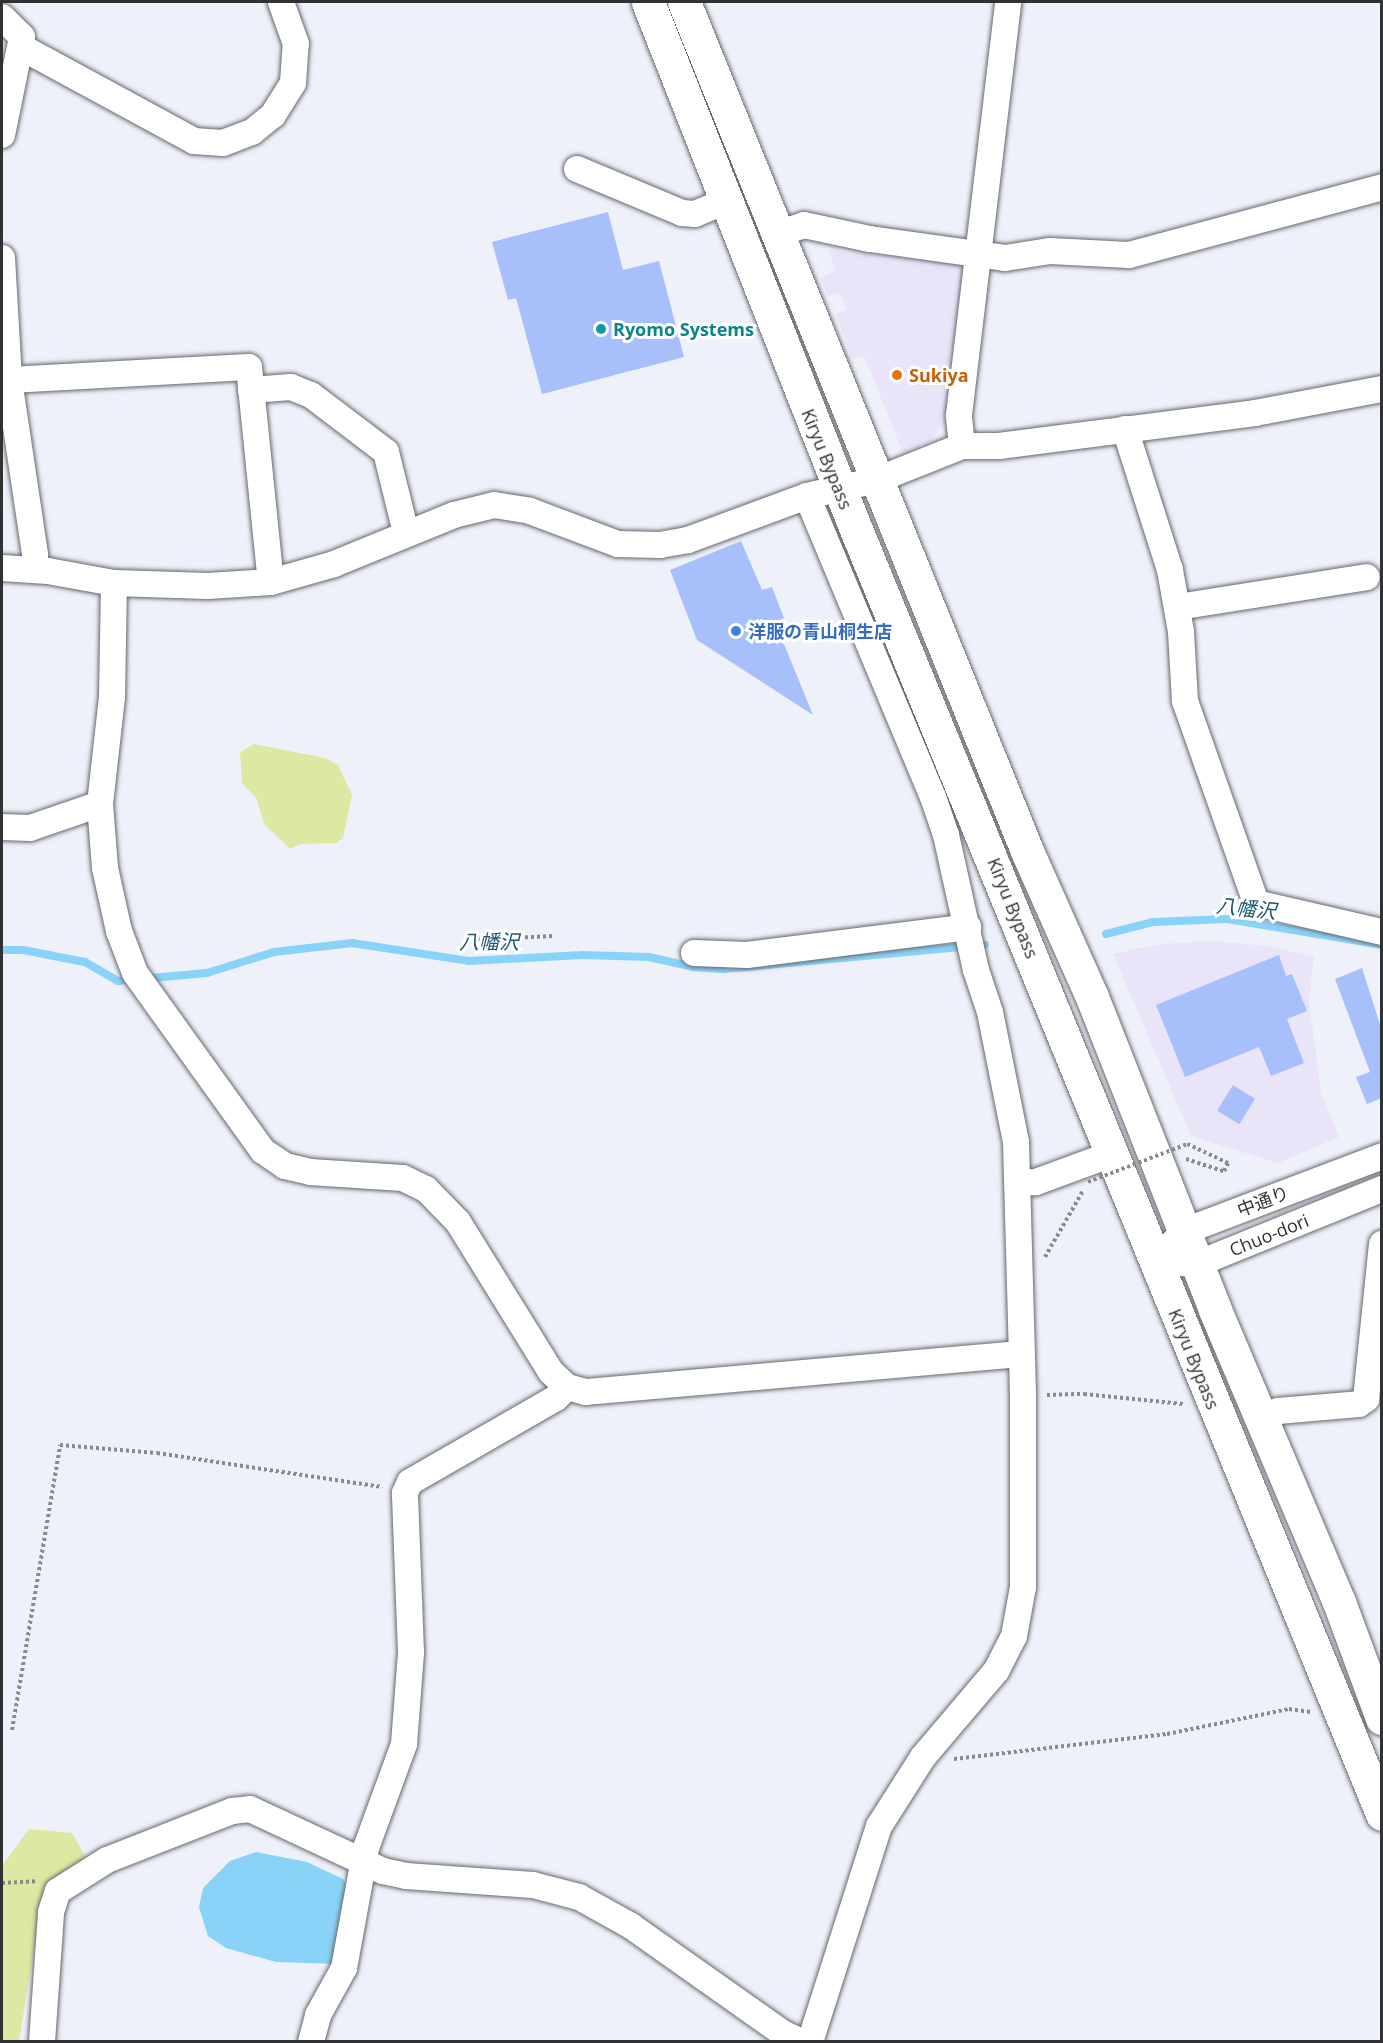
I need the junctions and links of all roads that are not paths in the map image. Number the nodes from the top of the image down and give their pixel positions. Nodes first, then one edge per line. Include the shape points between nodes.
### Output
1 (281, 2) edge
2 (648, 2) edge
3 (684, 2) edge
4 (1008, 2) edge
5 (2, 17) edge
6 (21, 47) junction
7 (2, 135) edge
8 (578, 169) dead end
9 (1382, 187) edge
10 (725, 201) junction
11 (777, 234) junction
12 (981, 254) junction
13 (2, 258) edge
14 (9, 380) junction
15 (1382, 389) edge
16 (251, 390) junction
17 (1125, 429) junction
18 (962, 446) junction
19 (877, 480) junction
20 (839, 490) junction
21 (807, 496) junction
22 (406, 533) junction
23 (2, 568) edge
24 (34, 569) junction
25 (1367, 577) dead end
26 (271, 582) junction
27 (114, 583) junction
28 (1178, 607) junction
29 (100, 804) junction
30 (2, 827) edge
31 (1382, 932) edge
32 (970, 939) junction
33 (694, 953) dead end
34 (1112, 1154) junction
35 (1381, 1155) edge
36 (1018, 1183) junction
37 (1382, 1189) edge
38 (1185, 1231) junction
39 (1382, 1244) edge
40 (1154, 1261) junction
41 (1197, 1264) junction
42 (1021, 1354) junction
43 (567, 1387) junction
44 (1261, 1418) junction
45 (1381, 1714) edge
46 (1382, 1814) edge
47 (364, 1863) junction
48 (42, 2042) edge
49 (311, 2042) edge
50 (802, 2042) edge
51 (810, 2042) edge

1 - 6 street via 296,44 293,83 273,115 252,132 223,143 194,141
2 - 10 highway, Kiryu Bypass
3 - 11 highway, Kiryu Bypass
4 - 12 street
5 - 6 street via 22,37
6 - 7 street
8 - 10 street via 682,213 695,214
9 - 12 street via 1153,251 1129,255 1050,251 1005,258
10 - 20 highway, Kiryu Bypass
11 - 12 street via 804,225 870,239
11 - 19 highway, Kiryu Bypass
12 - 18 street via 959,415
13 - 14 street
14 - 16 street via 249,367
14 - 24 street
15 - 17 street via 1255,413
16 - 22 street via 291,387 311,395 386,452
16 - 26 street
17 - 18 street via 999,446
17 - 28 street
18 - 19 street
19 - 20 street
19 - 38 highway, Kiryu Bypass
20 - 21 street
20 - 34 highway, Kiryu Bypass
21 - 22 street via 688,540 660,545 618,544 530,511 494,505 474,508
21 - 32 street via 933,797
22 - 26 street via 334,564
23 - 24 street
24 - 27 street
25 - 28 street
26 - 27 street via 208,586
27 - 29 street via 112,697
28 - 31 street via 1185,701 1256,903
29 - 30 street via 30,828
29 - 43 street via 113,905 141,983 263,1151 285,1166 310,1172 403,1178 443,1203 543,1361
32 - 33 street via 747,955
32 - 36 street via 1012,1114
34 - 36 street via 1036,1182
34 - 40 highway, Kiryu Bypass
35 - 38 street, 中通り
36 - 42 street
37 - 41 street, Chuo-dori
38 - 40 street, 中通り
38 - 41 highway, Kiryu Bypass
39 - 44 street via 1366,1400 1359,1404 1278,1411
40 - 41 street, Chuo-dori
40 - 46 highway, Kiryu Bypass
41 - 44 highway, Kiryu Bypass
42 - 43 street via 618,1390 586,1392
42 - 51 street via 1023,1587 1014,1636 996,1671 923,1757 879,1826
43 - 47 street via 556,1398 410,1482 403,1508 410,1567 407,1716 397,1770 366,1848
44 - 45 highway, Kiryu Bypass via 1339,1602
47 - 48 street via 250,1809 232,1811 107,1860 58,1891 51,1912
47 - 49 street via 344,1968 318,2014
47 - 50 street via 406,1876 533,1885 579,1897 631,1926 784,2034

